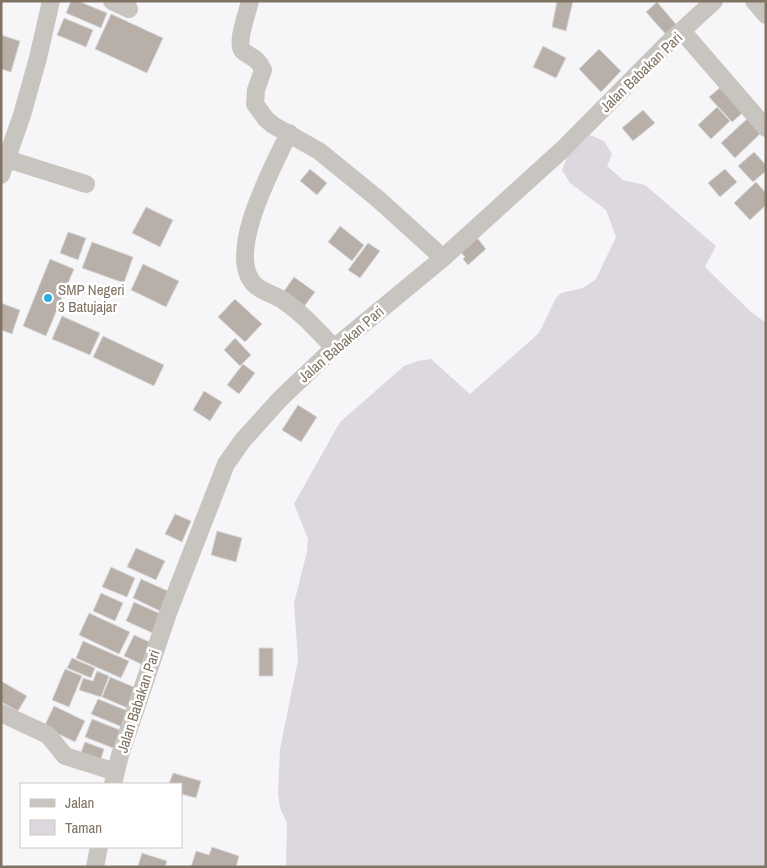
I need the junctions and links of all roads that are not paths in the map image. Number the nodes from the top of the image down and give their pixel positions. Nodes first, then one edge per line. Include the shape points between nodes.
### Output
1 (51, 1) edge
2 (112, 1) edge
3 (250, 1) edge
4 (714, 1) edge
5 (754, 1) edge
6 (129, 9) dead end
7 (766, 15) edge
8 (682, 31) junction
9 (766, 128) edge
10 (289, 133) junction
11 (4, 167) edge
12 (86, 184) dead end
13 (442, 258) junction
14 (334, 348) junction
15 (1, 713) edge
16 (114, 778) edge
17 (100, 848) edge
18 (95, 867) edge

1 - 11 street via 22,115
2 - 6 street
3 - 10 street via 240,45 263,70 255,104 266,119
4 - 8 street, Jalan Babakan Pari
5 - 7 street
8 - 9 street
8 - 13 street, Jalan Babakan Pari via 563,149
10 - 13 street via 320,151
10 - 14 street via 249,225 245,244 247,273 254,285 283,300
11 - 12 street
13 - 14 street, Jalan Babakan Pari
14 - 16 street, Jalan Babakan Pari via 281,398 226,464 153,656
15 - 16 street via 48,735 65,756
17 - 18 street

